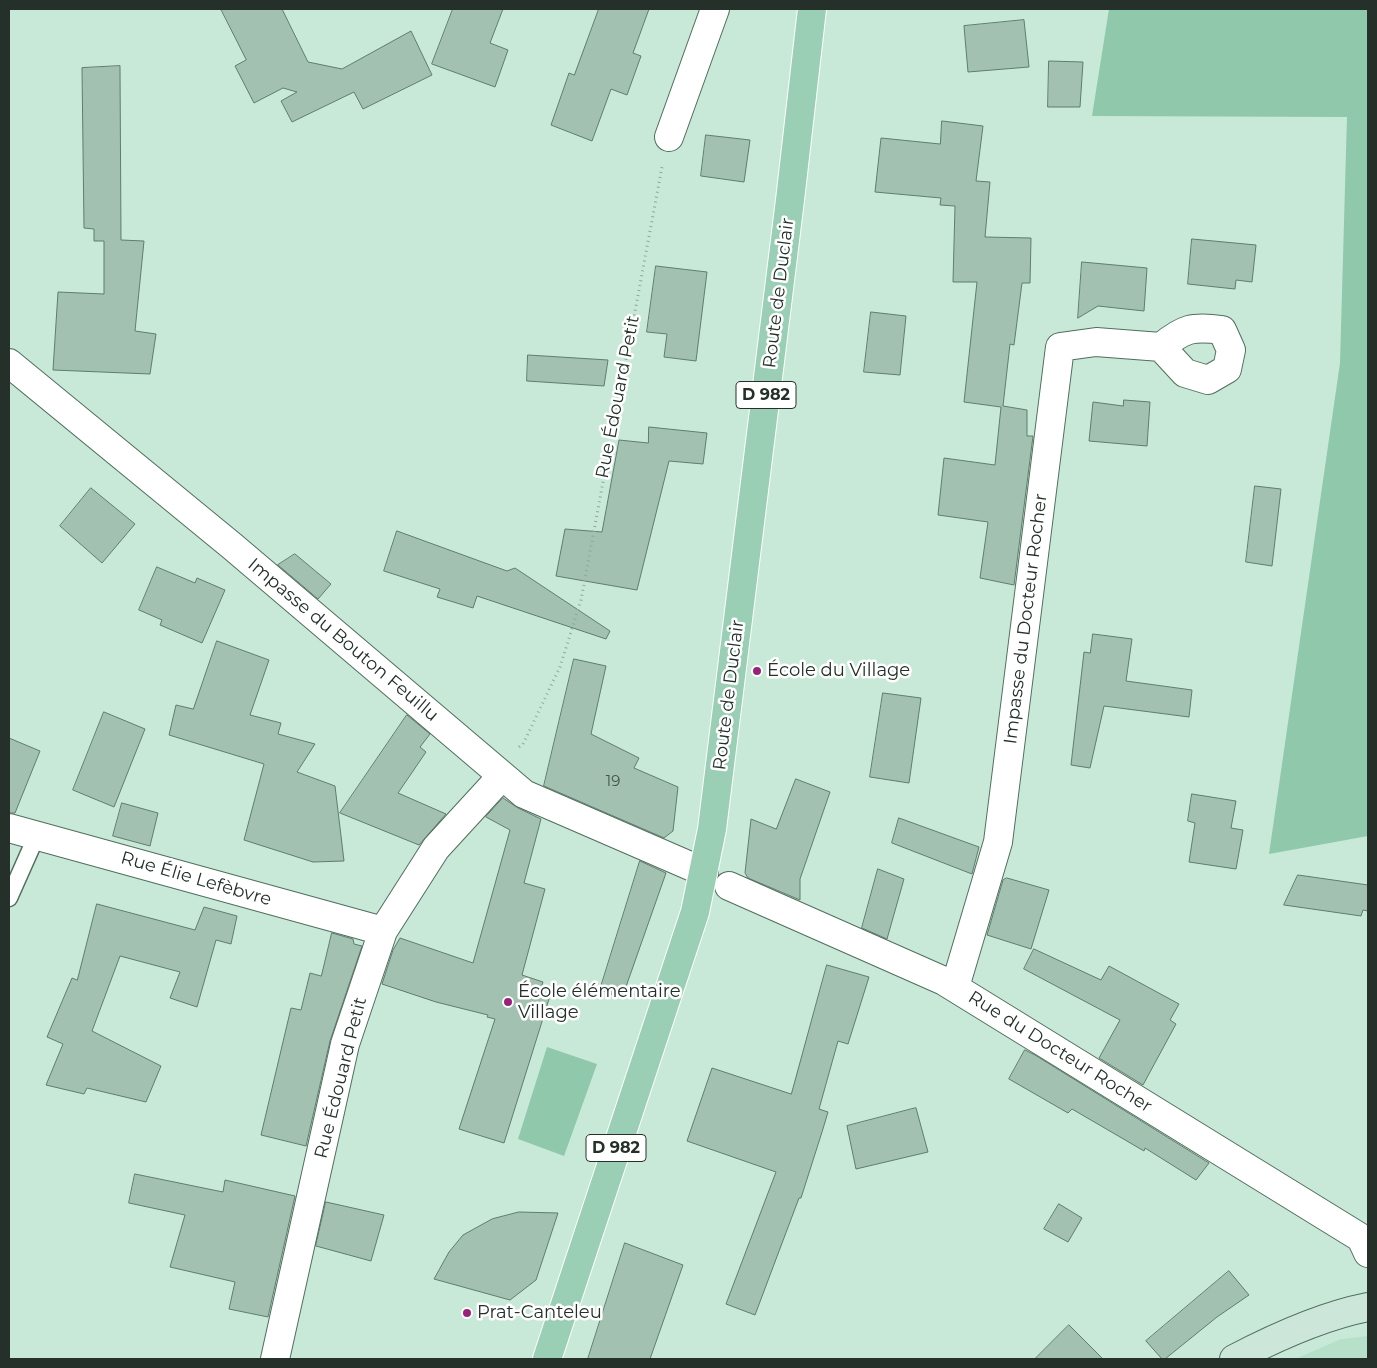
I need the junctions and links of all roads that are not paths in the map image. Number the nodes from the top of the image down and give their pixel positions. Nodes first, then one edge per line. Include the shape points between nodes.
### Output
1 (715, 9) edge
2 (812, 9) edge
3 (669, 137) road end
4 (1161, 347) dead end
5 (9, 364) edge
6 (497, 771) junction
7 (9, 828) edge
8 (37, 835) junction
9 (704, 872) junction
10 (729, 886) dead end
11 (9, 898) edge
12 (383, 931) junction
13 (955, 987) junction
14 (1368, 1253) edge
15 (1368, 1307) edge
16 (275, 1359) edge
17 (547, 1359) edge
18 (1234, 1359) edge

1 - 3 street
2 - 9 main road, Route de Duclair / D 982 via 734,667
4 - 13 street, Impasse du Docteur Rocher via 1096,342 1060,347 998,842
5 - 6 street, Impasse du Bouton Feuillu via 239,552
6 - 9 street, Impasse du Bouton Feuillu via 524,794
6 - 12 street, Rue Édouard Petit via 436,848
7 - 8 street, Rue Élie Lefèbvre
8 - 11 lane
8 - 12 street, Rue Élie Lefèbvre
9 - 17 main road, Route de Duclair / D 982 via 695,912
10 - 13 street, Rue du Docteur Rocher
12 - 16 street, Rue Édouard Petit via 346,1044
13 - 14 street, Rue du Docteur Rocher via 1361,1238
15 - 18 street via 1307,1326

